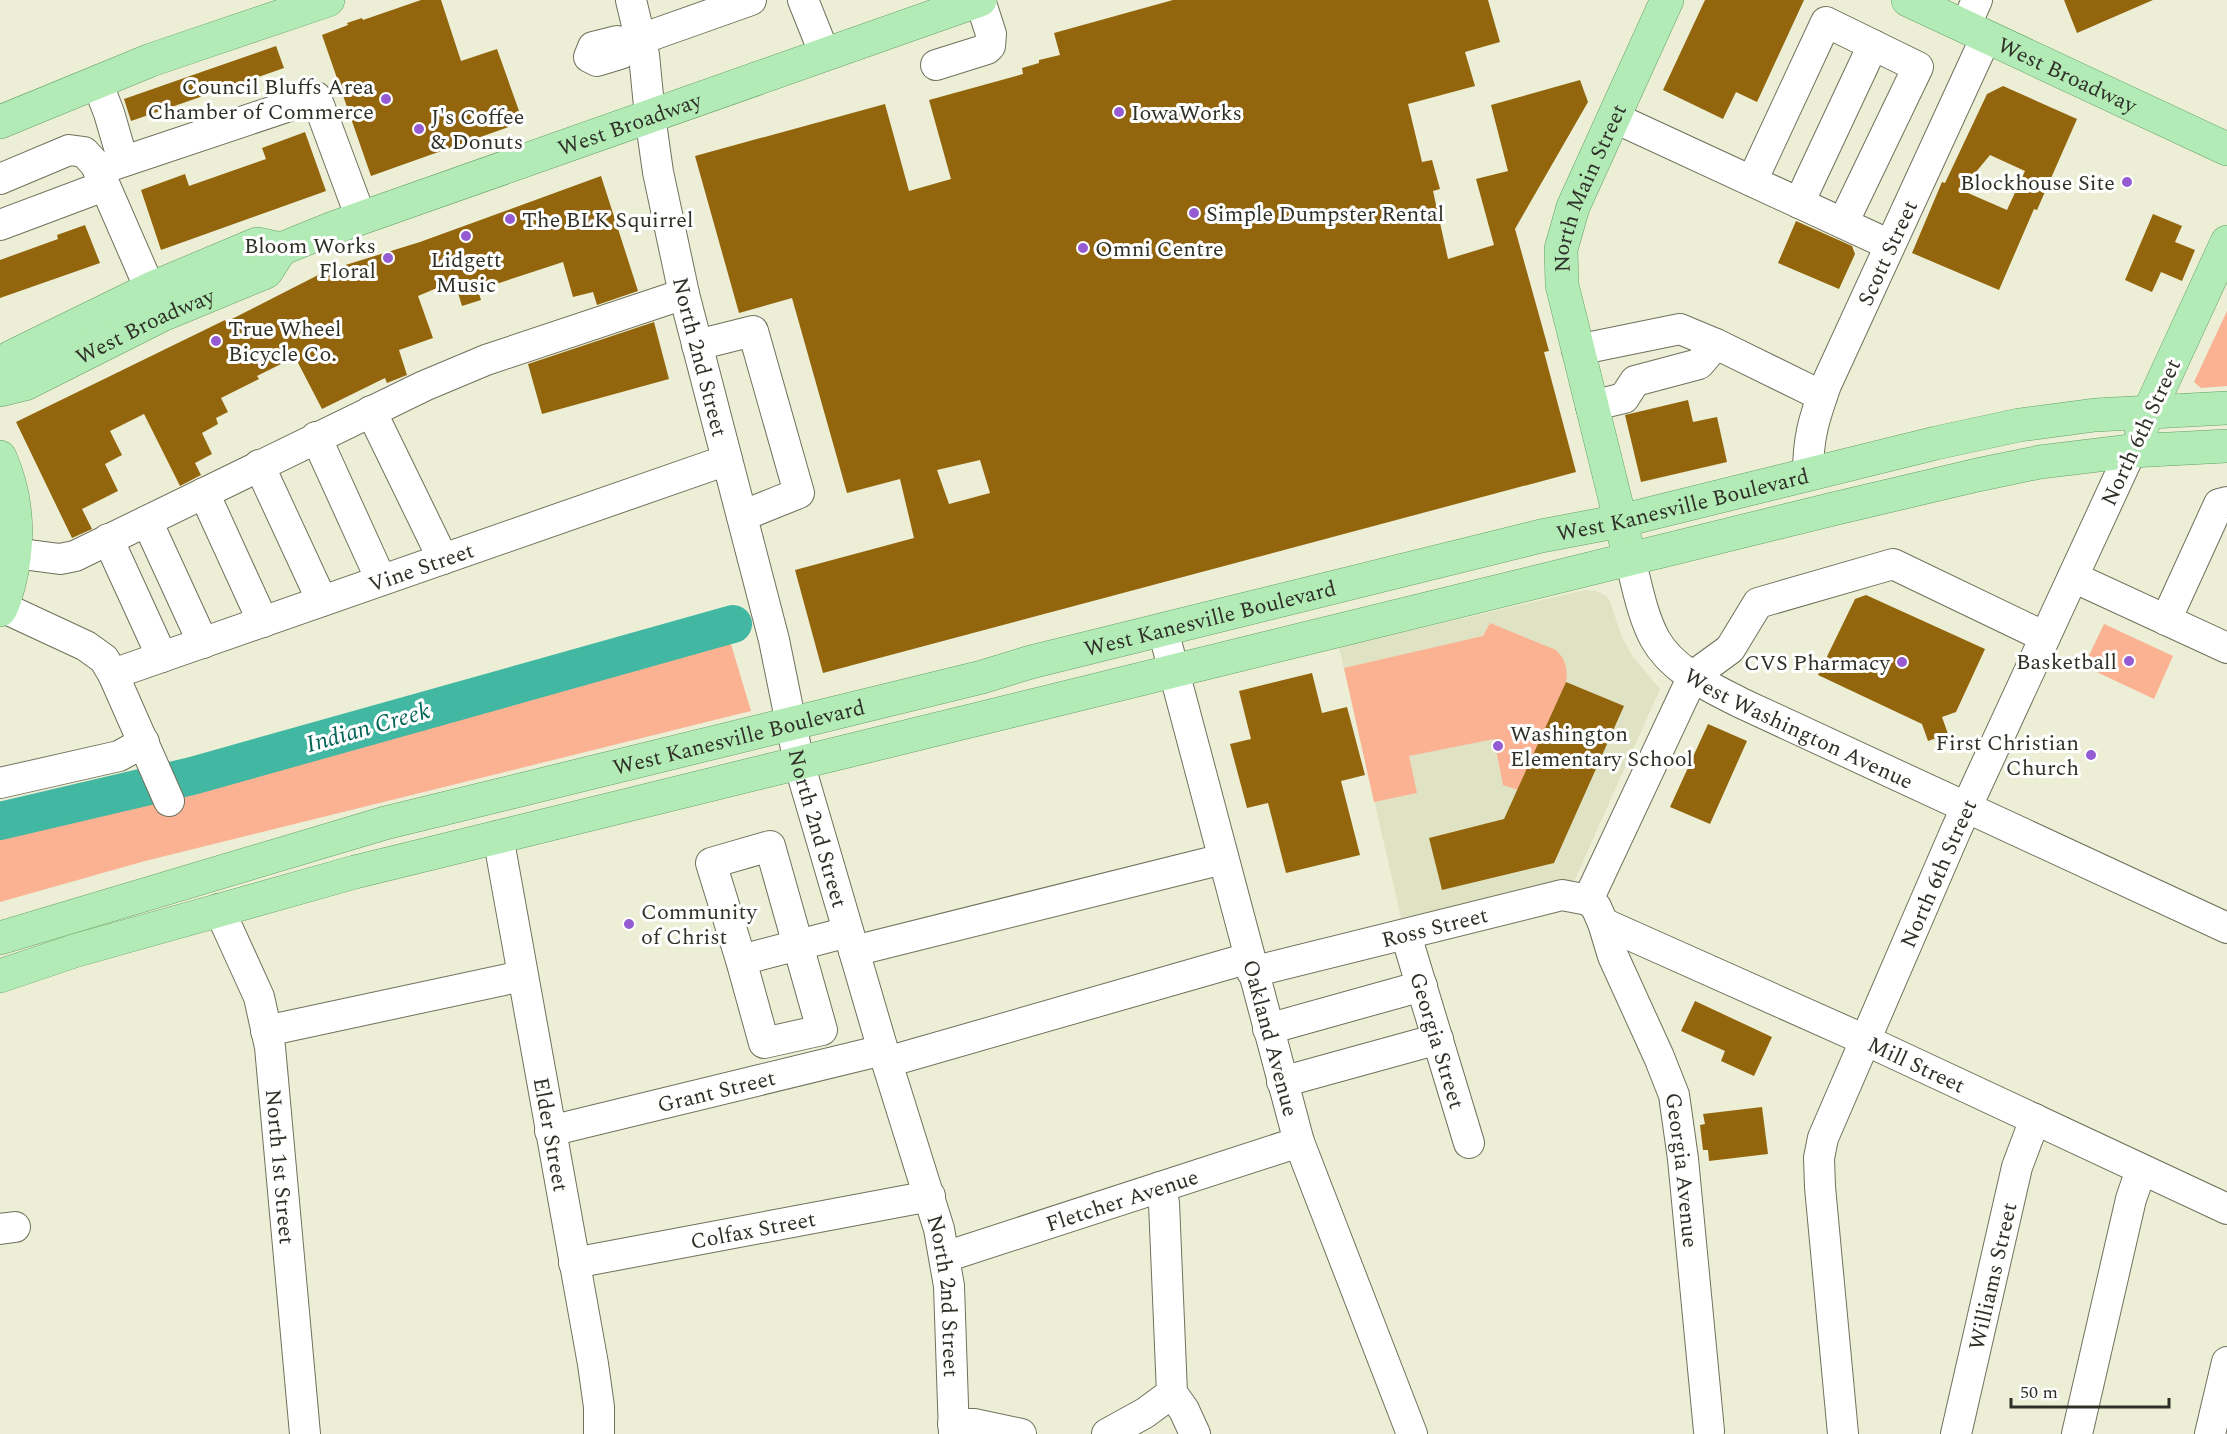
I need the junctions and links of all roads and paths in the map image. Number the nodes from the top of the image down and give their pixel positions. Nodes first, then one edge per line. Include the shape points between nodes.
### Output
1 (328, 0) edge
2 (631, 0) edge
3 (751, 0) edge
4 (803, 0) edge
5 (977, 0) edge
6 (1667, 0) edge
7 (1908, 0) edge
8 (1976, 21) edge
9 (631, 42) junction
10 (1873, 45) junction
11 (825, 55) junction
12 (936, 64) dead end
13 (97, 82) junction
14 (650, 116) junction
15 (1613, 117) junction
16 (0, 122) edge
17 (2227, 149) edge
18 (108, 172) junction
19 (0, 179) edge
20 (1752, 181) junction
21 (1799, 203) junction
22 (361, 218) junction
23 (1843, 223) junction
24 (0, 225) edge
25 (2227, 243) edge
26 (1890, 245) junction
27 (281, 249) junction
28 (150, 290) junction
29 (684, 294) junction
30 (1716, 344) junction
31 (697, 345) junction
32 (1577, 350) junction
33 (0, 369) edge
34 (0, 390) edge
35 (1822, 396) junction
36 (1591, 406) junction
37 (2227, 408) edge
38 (371, 411) junction
39 (2149, 411) junction
40 (316, 437) junction
41 (2227, 446) edge
42 (2131, 451) junction
43 (0, 457) edge
44 (727, 460) junction
45 (259, 465) junction
46 (1808, 474) junction
47 (204, 493) junction
48 (2227, 502) edge
49 (742, 516) junction
50 (147, 521) junction
51 (1620, 521) junction
52 (108, 539) junction
53 (14, 553) junction
54 (443, 559) junction
55 (1630, 559) junction
56 (2073, 577) junction
57 (381, 580) junction
58 (322, 601) junction
59 (1, 608) edge
60 (2166, 620) junction
61 (263, 622) junction
62 (1163, 630) junction
63 (2046, 637) junction
64 (203, 642) junction
65 (2227, 648) edge
66 (162, 657) junction
67 (1173, 670) junction
68 (113, 674) junction
69 (1693, 676) junction
70 (792, 723) junction
71 (144, 742) junction
72 (799, 763) junction
73 (0, 783) edge
74 (164, 789) dead end
75 (1966, 808) junction
76 (498, 836) junction
77 (1223, 860) junction
78 (219, 909) junction
79 (1596, 911) junction
80 (2227, 928) edge
81 (1407, 935) junction
82 (0, 938) edge
83 (851, 942) junction
84 (799, 945) junction
85 (741, 960) junction
86 (1250, 965) junction
87 (0, 976) edge
88 (522, 976) junction
89 (1422, 986) junction
90 (1268, 1029) junction
91 (266, 1031) junction
92 (1438, 1039) junction
93 (1866, 1040) junction
94 (885, 1056) junction
95 (1282, 1082) junction
96 (2035, 1119) junction
97 (550, 1131) junction
98 (1299, 1142) junction
99 (1469, 1143) dead end
100 (2141, 1170) junction
101 (1160, 1187) junction
102 (930, 1196) junction
103 (2227, 1209) edge
104 (945, 1257) junction
105 (574, 1263) junction
106 (2227, 1362) edge
107 (1172, 1393) junction
108 (953, 1429) edge
109 (1709, 1431) dead end
110 (305, 1434) edge
111 (599, 1434) edge
112 (1021, 1434) edge
113 (1107, 1434) edge
114 (1195, 1434) edge
115 (1412, 1434) edge
116 (1843, 1434) edge
117 (1956, 1434) edge
118 (2077, 1434) edge
119 (2210, 1434) edge

1 - 13 main road
2 - 9 street, North 2nd Street
3 - 9 street
4 - 11 street
5 - 11 main road, West Broadway
5 - 12 street via 991,34 990,46
6 - 15 main road, North Main Street
7 - 8 main road, West Broadway
8 - 17 main road, West Broadway
8 - 26 street, Scott Street
9 - 14 street, North 2nd Street via 648,80
10 - 20 street via 1826,22
10 - 21 street
10 - 23 street via 1918,67
11 - 14 main road, West Broadway
13 - 16 main road
13 - 18 street via 109,113
14 - 22 main road, West Broadway
14 - 29 street, North 2nd Street
15 - 20 street
15 - 32 main road, North Main Street via 1582,184 1561,249 1562,285
18 - 19 street via 84,152 69,150
18 - 22 street via 316,97
18 - 24 street
18 - 28 street
20 - 21 street
21 - 23 street
22 - 27 main road, West Broadway
23 - 26 street
25 - 39 main road, North 6th Street
26 - 35 street, Scott Street
27 - 28 main road, West Broadway via 257,244
27 - 34 main road, West Broadway via 266,272 162,315 25,384
28 - 33 main road, West Broadway via 11,357
29 - 31 street, North 2nd Street
29 - 38 street via 486,360
30 - 32 street via 1680,330
30 - 35 street
30 - 36 street via 1699,364 1635,381 1624,398
31 - 44 street, North 2nd Street
31 - 49 street via 753,331 799,494
32 - 36 main road, North Main Street
35 - 46 street, Scott Street via 1808,446
36 - 51 main road, North Main Street
37 - 39 main road, West Kanesville Boulevard
38 - 40 street
38 - 54 street
39 - 42 main road, North 6th Street
39 - 46 main road, West Kanesville Boulevard via 2019,425
40 - 45 street
40 - 57 street
41 - 42 main road, West Kanesville Boulevard
42 - 55 main road, West Kanesville Boulevard via 2040,462 1977,475
42 - 56 street, North 6th Street
43 - 53 main road via 14,501
44 - 49 street, North 2nd Street
44 - 54 street, Vine Street
45 - 47 street
45 - 58 street
46 - 51 main road, West Kanesville Boulevard
47 - 50 street
47 - 61 street
48 - 60 street via 2220,504
49 - 70 street, North 2nd Street
50 - 52 street
50 - 64 street
51 - 55 main road, North Main Street
51 - 62 main road, West Kanesville Boulevard via 1541,536
52 - 53 street via 60,559
52 - 66 street
53 - 59 main road
54 - 57 street, Vine Street
55 - 67 main road, West Kanesville Boulevard
55 - 69 street, West Washington Avenue via 1656,641
56 - 60 street
56 - 63 street, North 6th Street
57 - 58 street, Vine Street
58 - 61 street, Vine Street
59 - 68 street via 86,646 104,659
60 - 65 street
61 - 64 street, Vine Street
62 - 67 street, Oakland Avenue
62 - 70 main road, West Kanesville Boulevard
63 - 69 street via 1893,564 1758,603 1730,649
63 - 75 street, North 6th Street
64 - 66 street, Vine Street
66 - 68 street, Vine Street
67 - 72 main road, West Kanesville Boulevard
67 - 77 street, Oakland Avenue
68 - 71 street
69 - 75 street, West Washington Avenue via 1741,703
69 - 79 street
70 - 72 street, North 2nd Street
70 - 82 main road, West Kanesville Boulevard via 385,823
71 - 73 street via 119,756
71 - 74 street
72 - 76 main road, West Kanesville Boulevard
72 - 83 street, North 2nd Street
75 - 80 street, West Washington Avenue
75 - 93 street, North 6th Street
76 - 78 main road, West Kanesville Boulevard
76 - 88 street, Elder Street
77 - 83 street
77 - 86 street, Oakland Avenue
78 - 87 main road, West Kanesville Boulevard
78 - 91 street, North 1st Street via 259,997
79 - 81 street, Ross Street via 1562,895
79 - 93 street, Mill Street
79 - 109 street, Georgia Avenue via 1674,1095
81 - 86 street, Ross Street
81 - 89 street, Georgia Street
83 - 84 street
83 - 94 street, North 2nd Street
84 - 85 street
84 - 85 street via 822,1030 764,1043
84 - 85 street via 770,846 711,863
86 - 90 street, Oakland Avenue
86 - 94 street, Ross Street
88 - 91 street
88 - 97 street, Elder Street
89 - 90 street
89 - 92 street, Georgia Street
90 - 95 street, Oakland Avenue
91 - 110 street, North 1st Street
92 - 95 street
92 - 99 street, Georgia Street
93 - 96 street, Mill Street
93 - 116 street, North 6th Street via 1823,1138 1819,1158
94 - 97 street, Grant Street
94 - 102 street, North 2nd Street
95 - 98 street, Oakland Avenue
96 - 100 street, Mill Street
96 - 117 street, Williams Street via 2017,1167
97 - 105 street, Elder Street
98 - 101 street, Fletcher Avenue
98 - 115 street, Oakland Avenue
100 - 103 street, Mill Street
100 - 118 street
101 - 104 street, Fletcher Avenue
101 - 107 street via 1164,1203
102 - 104 street, North 2nd Street
102 - 105 street, Colfax Street
104 - 108 street, North 2nd Street
105 - 111 street, Elder Street via 593,1364
106 - 119 street
107 - 113 street
107 - 114 street
108 - 112 street via 974,1424

